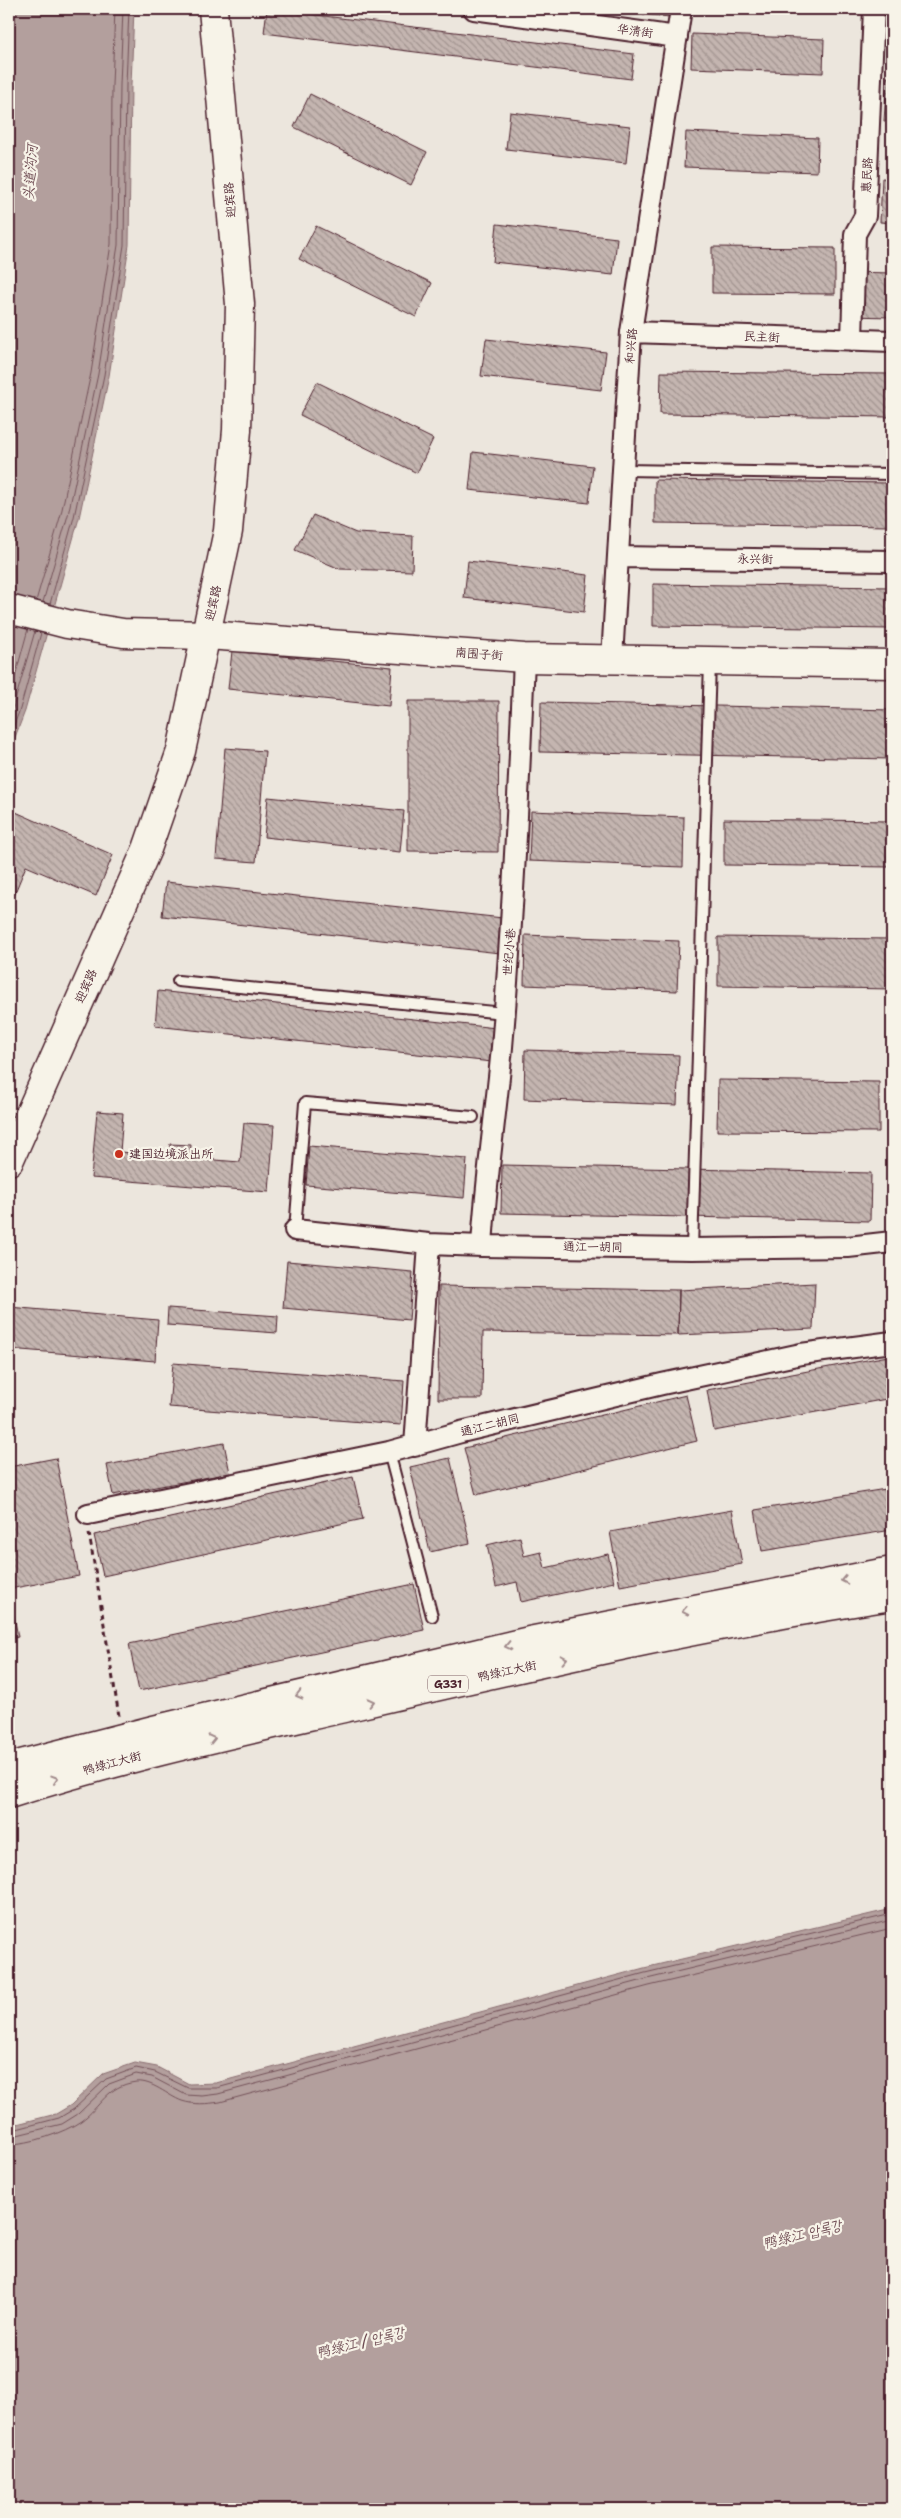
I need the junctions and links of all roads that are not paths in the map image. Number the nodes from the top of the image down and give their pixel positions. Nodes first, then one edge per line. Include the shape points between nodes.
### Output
1 (213, 9) edge
2 (474, 9) edge
3 (680, 9) edge
4 (874, 9) edge
5 (677, 37) junction
6 (631, 332) junction
7 (852, 340) junction
8 (892, 342) edge
9 (623, 470) junction
10 (892, 474) edge
11 (618, 557) junction
12 (892, 561) edge
13 (9, 609) edge
14 (206, 635) junction
15 (524, 658) junction
16 (612, 659) junction
17 (710, 661) junction
18 (892, 664) edge
19 (178, 981) dead end
20 (504, 1013) junction
21 (473, 1117) dead end
22 (9, 1161) edge
23 (295, 1230) joint
24 (892, 1242) edge
25 (429, 1244) junction
26 (482, 1246) junction
27 (692, 1248) junction
28 (892, 1342) edge
29 (416, 1446) junction
30 (389, 1452) junction
31 (88, 1514) road end
32 (892, 1571) edge
33 (892, 1596) edge
34 (432, 1616) dead end
35 (9, 1767) edge
36 (9, 1794) edge

1 - 14 main road, 迎宾路 via 240,304 228,531
2 - 5 street, 华清街
3 - 5 street, 和兴路
4 - 7 street, 惠民路 via 865,216 856,234
5 - 6 street, 和兴路
6 - 7 street, 民主街
6 - 9 street, 和兴路
7 - 8 street, 民主街
9 - 10 lane
9 - 11 street, 和兴路
11 - 12 street, 永兴街
11 - 16 street, 和兴路
13 - 14 main road, 南围子街 via 67,624 123,633
14 - 15 main road, 南围子街
14 - 22 main road, 迎宾路 via 181,751 147,849
15 - 16 main road, 南围子街
15 - 20 street, 世纪小巷 via 514,900
16 - 17 main road, 南围子街
17 - 18 main road, 南围子街
17 - 27 lane
19 - 20 lane
20 - 26 street, 世纪小巷
21 - 23 lane via 305,1103
23 - 25 street, 通江一胡同
24 - 27 street, 通江一胡同 via 848,1247
25 - 26 street, 通江一胡同
25 - 29 street
26 - 27 street, 通江一胡同
28 - 29 street, 通江二胡同 via 802,1354 662,1384 461,1432
29 - 30 street, 通江二胡同
30 - 31 street, 通江二胡同
30 - 34 lane
32 -> 35 main road, 鸭绿江大街 / G331 via 529,1641
36 -> 33 main road, 鸭绿江大街 / G331 via 140,1756 442,1685 658,1639

